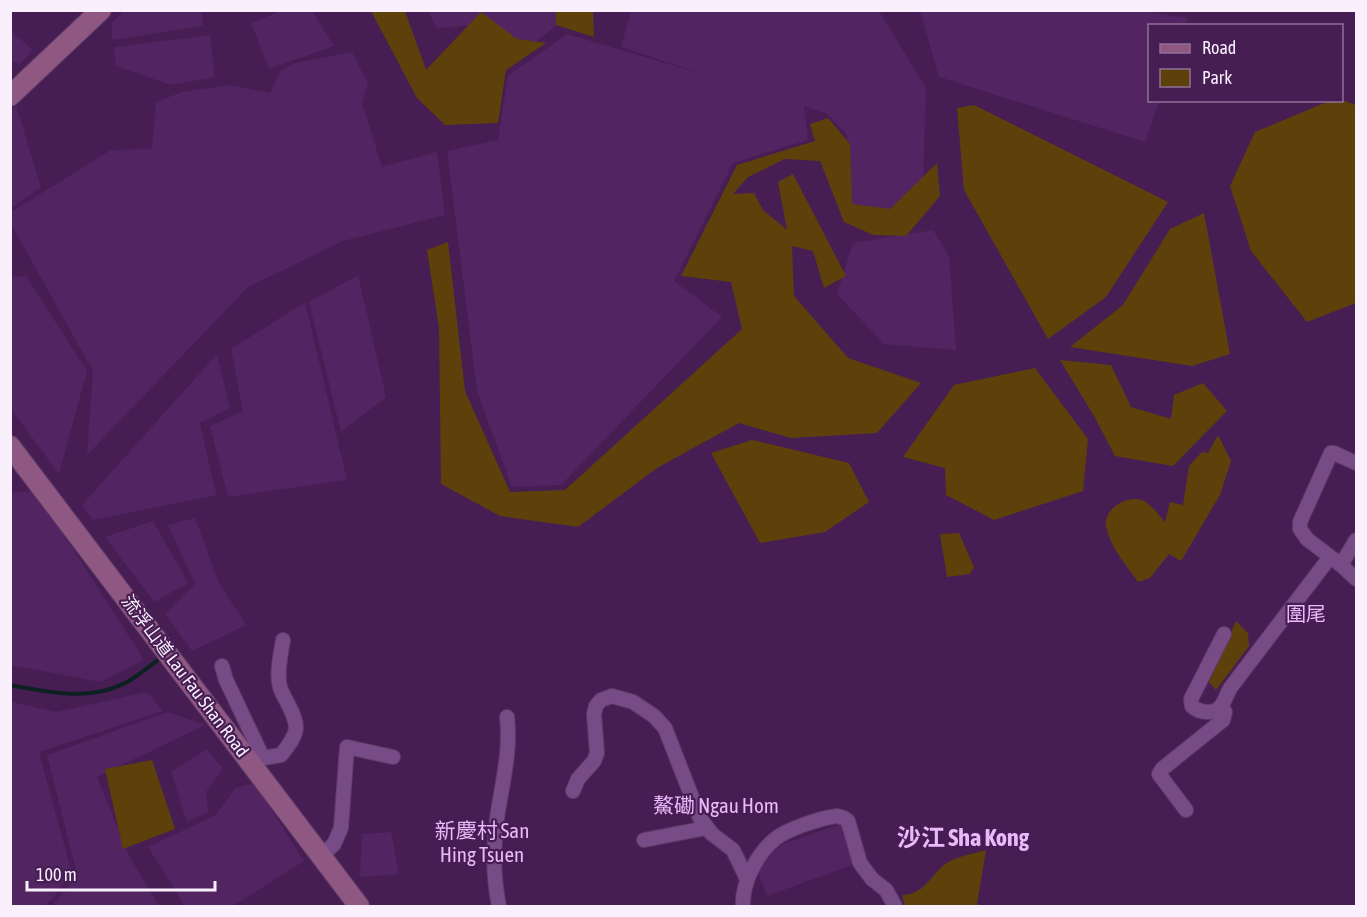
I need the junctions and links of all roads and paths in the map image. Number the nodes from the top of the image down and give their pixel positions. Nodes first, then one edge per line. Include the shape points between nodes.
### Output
1 (101, 10) edge
2 (10, 96) edge
3 (10, 446) edge
4 (1356, 463) edge
5 (1356, 540) edge
6 (1336, 561) junction
7 (1356, 579) edge
8 (1224, 634) dead end
9 (283, 640) dead end
10 (222, 666) dead end
11 (1221, 706) junction
12 (507, 717) dead end
13 (393, 757) dead end
14 (258, 762) junction
15 (573, 791) dead end
16 (1186, 810) dead end
17 (706, 828) junction
18 (644, 840) dead end
19 (321, 856) junction
20 (747, 879) junction
21 (359, 906) edge
22 (499, 906) edge
23 (743, 906) edge
24 (895, 906) edge

1 - 2 street
3 - 14 street, 流浮山道 Lau Fau Shan Road
4 - 6 street via 1331,453 1300,522 1302,534
5 - 6 street
6 - 7 street
6 - 11 street via 1231,687
8 - 11 street via 1191,699 1192,706 1202,712
9 - 14 street via 280,687 297,731 281,755
10 - 14 street
11 - 16 street via 1225,712 1222,720 1159,774
12 - 22 street via 507,761 493,871
13 - 19 street via 342,744 341,828 334,844
14 - 19 street, 流浮山道 Lau Fau Shan Road
15 - 17 street via 597,753 596,706 607,697 620,697 643,708 665,728
17 - 18 street
17 - 20 street via 733,850
19 - 21 street, 流浮山道 Lau Fau Shan Road
20 - 23 street
20 - 24 street via 774,840 837,816 848,822 860,863 886,890

